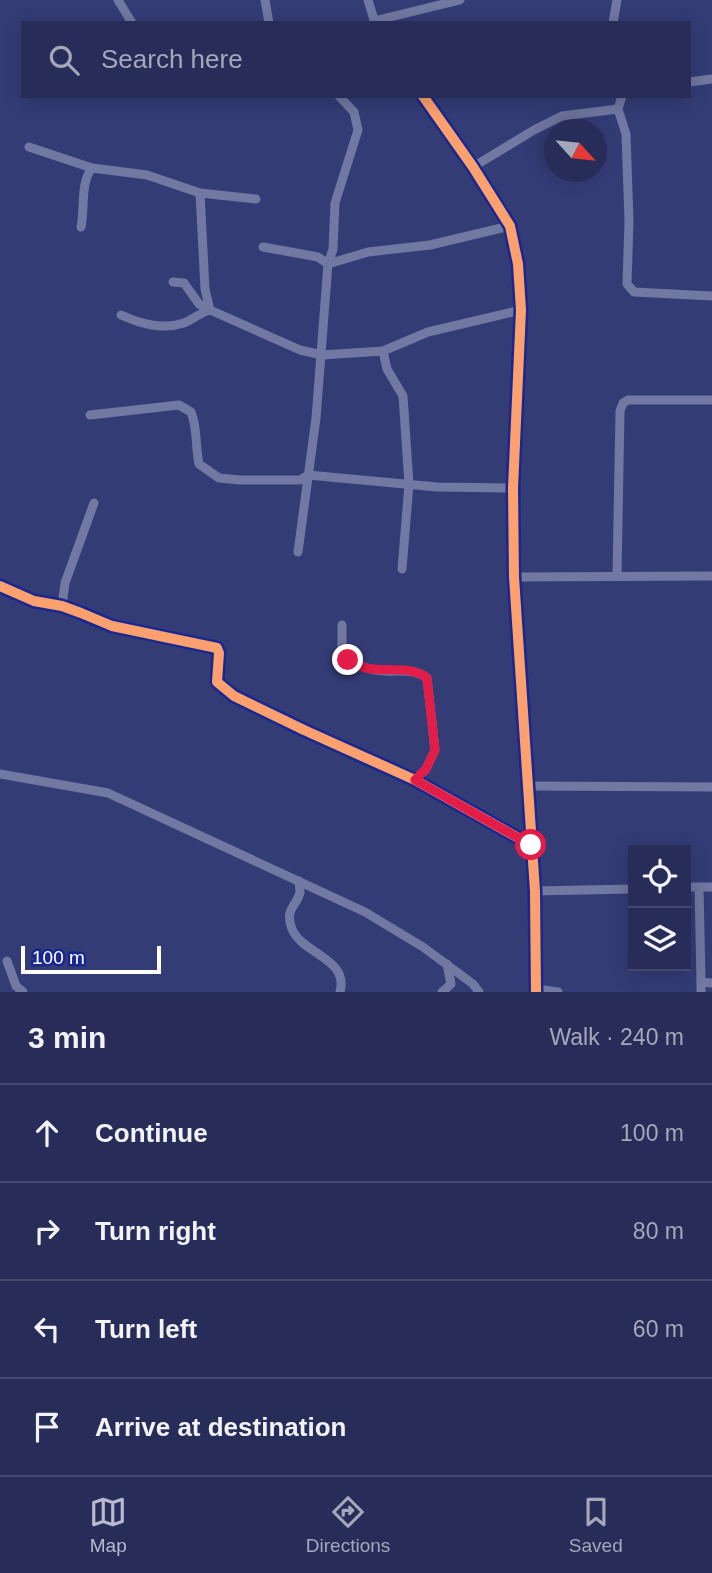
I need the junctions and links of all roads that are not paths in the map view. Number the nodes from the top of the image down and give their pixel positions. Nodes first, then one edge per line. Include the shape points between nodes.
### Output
1 (118, 0) edge
2 (265, 0) edge
3 (368, 0) edge
4 (460, 0) edge
5 (617, 0) edge
6 (131, 21) edge
7 (270, 21) edge
8 (374, 21) edge
9 (378, 21) edge
10 (613, 21) edge
11 (712, 79) edge
12 (691, 82) edge
13 (341, 98) edge
14 (424, 98) edge
15 (621, 98) edge
16 (618, 109) junction
17 (29, 147) dead end
18 (473, 167) junction
19 (92, 168) junction
20 (200, 193) junction
21 (256, 200) dead end
22 (510, 226) junction
23 (81, 227) dead end
24 (263, 247) dead end
25 (328, 264) junction
26 (173, 282) dead end
27 (712, 296) edge
28 (210, 310) junction
29 (521, 310) junction
30 (121, 315) dead end
31 (383, 351) junction
32 (322, 355) junction
33 (712, 400) edge
34 (90, 415) dead end
35 (308, 475) junction
36 (409, 484) junction
37 (513, 488) junction
38 (94, 503) dead end
39 (298, 552) dead end
40 (402, 569) dead end
41 (617, 576) junction
42 (712, 576) edge
43 (514, 577) junction
44 (0, 586) edge
45 (62, 606) junction
46 (342, 625) dead end
47 (0, 774) edge
48 (415, 780) junction
49 (528, 786) junction
50 (712, 787) edge
51 (531, 845) junction
52 (299, 881) junction
53 (691, 887) edge
54 (712, 887) edge
55 (699, 888) junction
56 (628, 889) edge
57 (536, 891) junction
58 (8, 961) dead end
59 (447, 964) junction
60 (712, 983) edge
61 (701, 987) edge
62 (536, 990) edge
63 (23, 992) edge
64 (340, 992) edge
65 (442, 992) edge
66 (479, 992) edge
67 (558, 992) edge

1 - 6 street
2 - 7 street
3 - 8 street
4 - 9 street
5 - 10 street
11 - 12 street
13 - 25 street via 354,112 358,130 335,202
14 - 18 street
15 - 16 street
16 - 18 street via 562,116
16 - 27 street via 626,134 627,284 634,292 651,295
17 - 19 street
18 - 22 street
19 - 20 street via 161,178
19 - 23 street via 85,185
20 - 21 street
20 - 28 street
22 - 25 street via 430,245 368,251
22 - 29 street
24 - 25 street via 318,257
25 - 32 street
26 - 28 street via 184,283 199,304
28 - 30 street via 182,324 165,326
28 - 32 street via 300,350
29 - 31 street via 428,332
29 - 37 street
31 - 32 street
31 - 36 street via 387,369 403,396
32 - 35 street
33 - 41 street via 623,403
34 - 35 street via 179,405 191,412 197,426 199,464 219,478 300,480
35 - 36 street
35 - 39 street
36 - 37 street
36 - 40 street
37 - 43 street
38 - 45 street via 65,583
41 - 42 street
41 - 43 street
43 - 49 street
44 - 45 street via 34,601
45 - 48 street via 111,626 217,648 217,682 222,688
46 - 48 street via 342,655 354,664 367,669 417,671 427,678 435,750
47 - 52 street via 108,793
48 - 51 street
49 - 50 street
49 - 51 street
51 - 57 street
52 - 59 street via 397,929
52 - 64 street via 300,894 290,910 293,931 337,970 342,978
53 - 55 street
54 - 55 street
55 - 61 street
56 - 57 street
57 - 62 street
58 - 63 street via 16,986
59 - 65 street via 451,984
59 - 66 street
60 - 61 street
62 - 67 street

